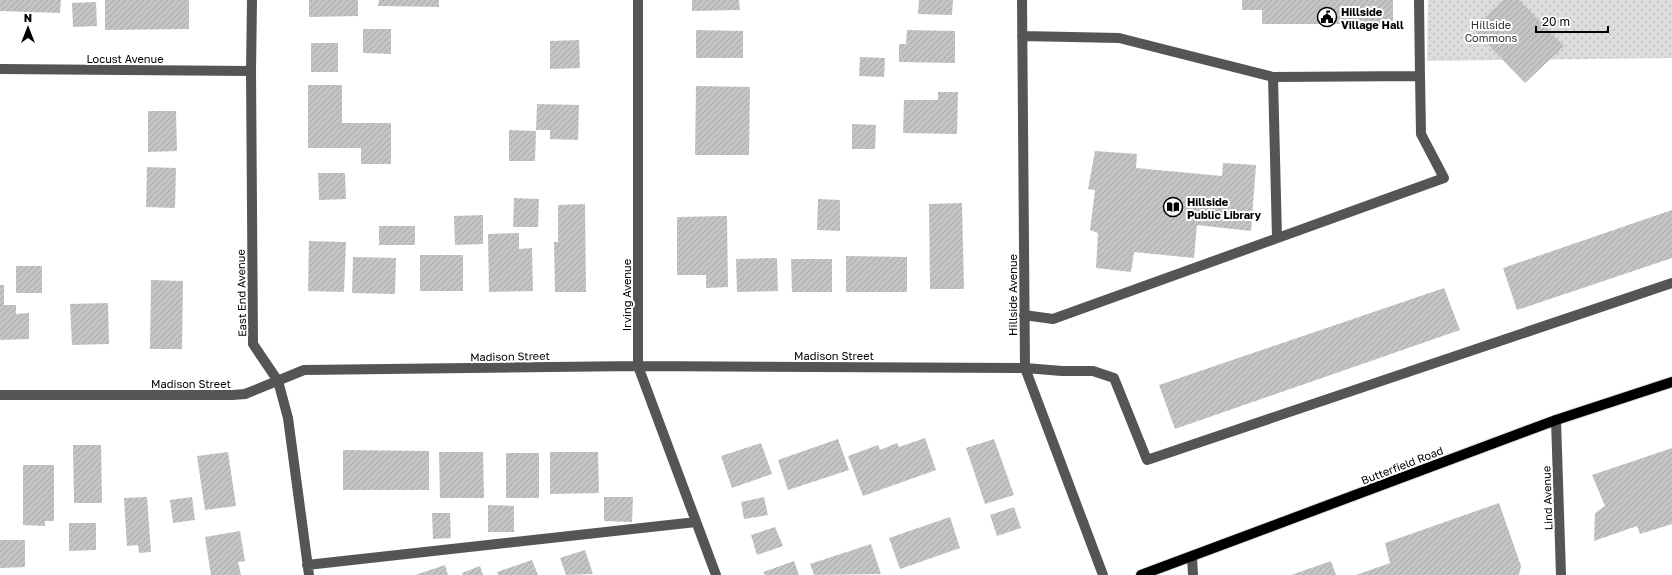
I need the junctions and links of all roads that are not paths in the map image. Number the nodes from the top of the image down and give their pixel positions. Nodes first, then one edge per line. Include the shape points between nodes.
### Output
1 (252, 0) edge
2 (638, 0) edge
3 (1022, 0) edge
4 (1419, 0) edge
5 (1022, 36) junction
6 (0, 69) edge
7 (251, 71) junction
8 (1420, 76) junction
9 (1273, 77) junction
10 (1278, 238) junction
11 (1672, 283) edge
12 (1024, 315) junction
13 (638, 366) junction
14 (1025, 368) junction
15 (278, 381) junction
16 (1672, 382) edge
17 (0, 395) edge
18 (1556, 420) junction
19 (696, 522) junction
20 (1192, 556) junction
21 (307, 564) junction
22 (309, 575) edge
23 (716, 575) edge
24 (1103, 575) edge
25 (1141, 575) edge
26 (1193, 575) edge
27 (1561, 575) edge

1 - 7 street, East End Avenue
2 - 13 street, Irving Avenue
3 - 5 street, Hillside Avenue
4 - 8 street
5 - 9 street via 1119,38
5 - 12 street, Hillside Avenue
6 - 7 street, Locust Avenue
7 - 15 street, East End Avenue via 253,344
8 - 9 street
8 - 10 street via 1421,134 1444,178
9 - 10 street
10 - 12 street via 1052,319
11 - 14 street, Madison Street via 1147,460 1114,378 1093,371
12 - 14 street, Hillside Avenue
13 - 14 street, Madison Street
13 - 15 street, Madison Street via 304,370
13 - 19 street, Irving Avenue
14 - 24 street, Hillside Avenue
15 - 17 street, Madison Street via 245,394 233,395
15 - 21 street, East End Avenue via 288,418
16 - 18 main road, Butterfield Road
18 - 20 main road, Butterfield Road
18 - 27 street, Lind Avenue
19 - 21 street
19 - 23 street, Irving Avenue
20 - 25 main road, Butterfield Road
20 - 26 street
21 - 22 street, East End Avenue

